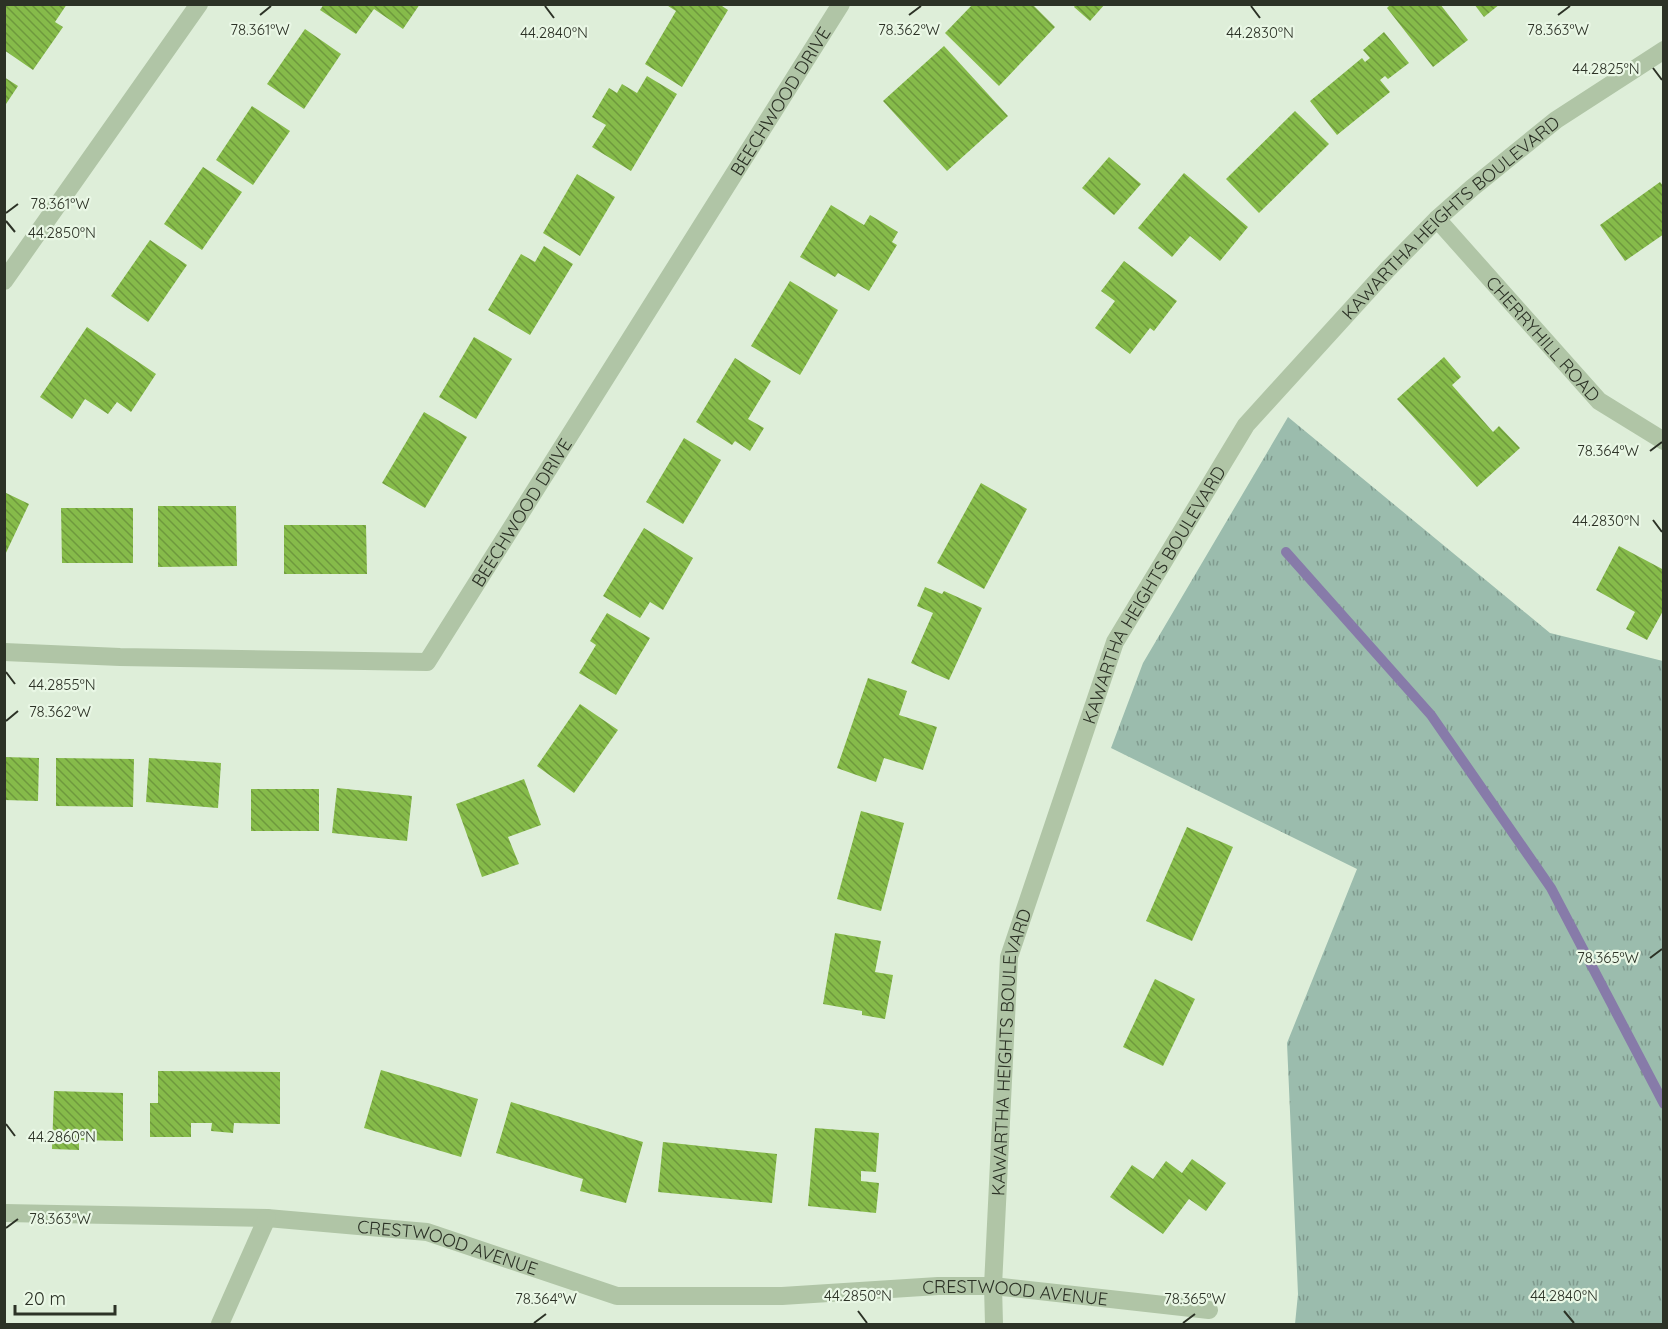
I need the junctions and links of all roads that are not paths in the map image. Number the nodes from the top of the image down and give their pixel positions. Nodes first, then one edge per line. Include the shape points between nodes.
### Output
1 (199, 4) edge
2 (841, 4) edge
3 (1664, 50) edge
4 (1437, 219) junction
5 (4, 281) edge
6 (1664, 441) edge
7 (4, 652) edge
8 (4, 1213) edge
9 (267, 1218) junction
10 (993, 1286) junction
11 (1209, 1310) dead end
12 (220, 1324) edge
13 (994, 1324) edge

1 - 5 street
2 - 7 street, BEECHWOOD DRIVE via 428,662
3 - 4 street, KAWARTHA HEIGHTS BOULEVARD via 1556,120
4 - 6 street, CHERRYHILL ROAD via 1599,401
4 - 10 street, KAWARTHA HEIGHTS BOULEVARD via 1246,425 1115,642 1009,957
8 - 9 street, CRESTWOOD AVENUE
9 - 10 street, CRESTWOOD AVENUE via 427,1232 617,1296 782,1296
9 - 12 street
10 - 11 street, CRESTWOOD AVENUE
10 - 13 street, KAWARTHA HEIGHTS BOULEVARD

